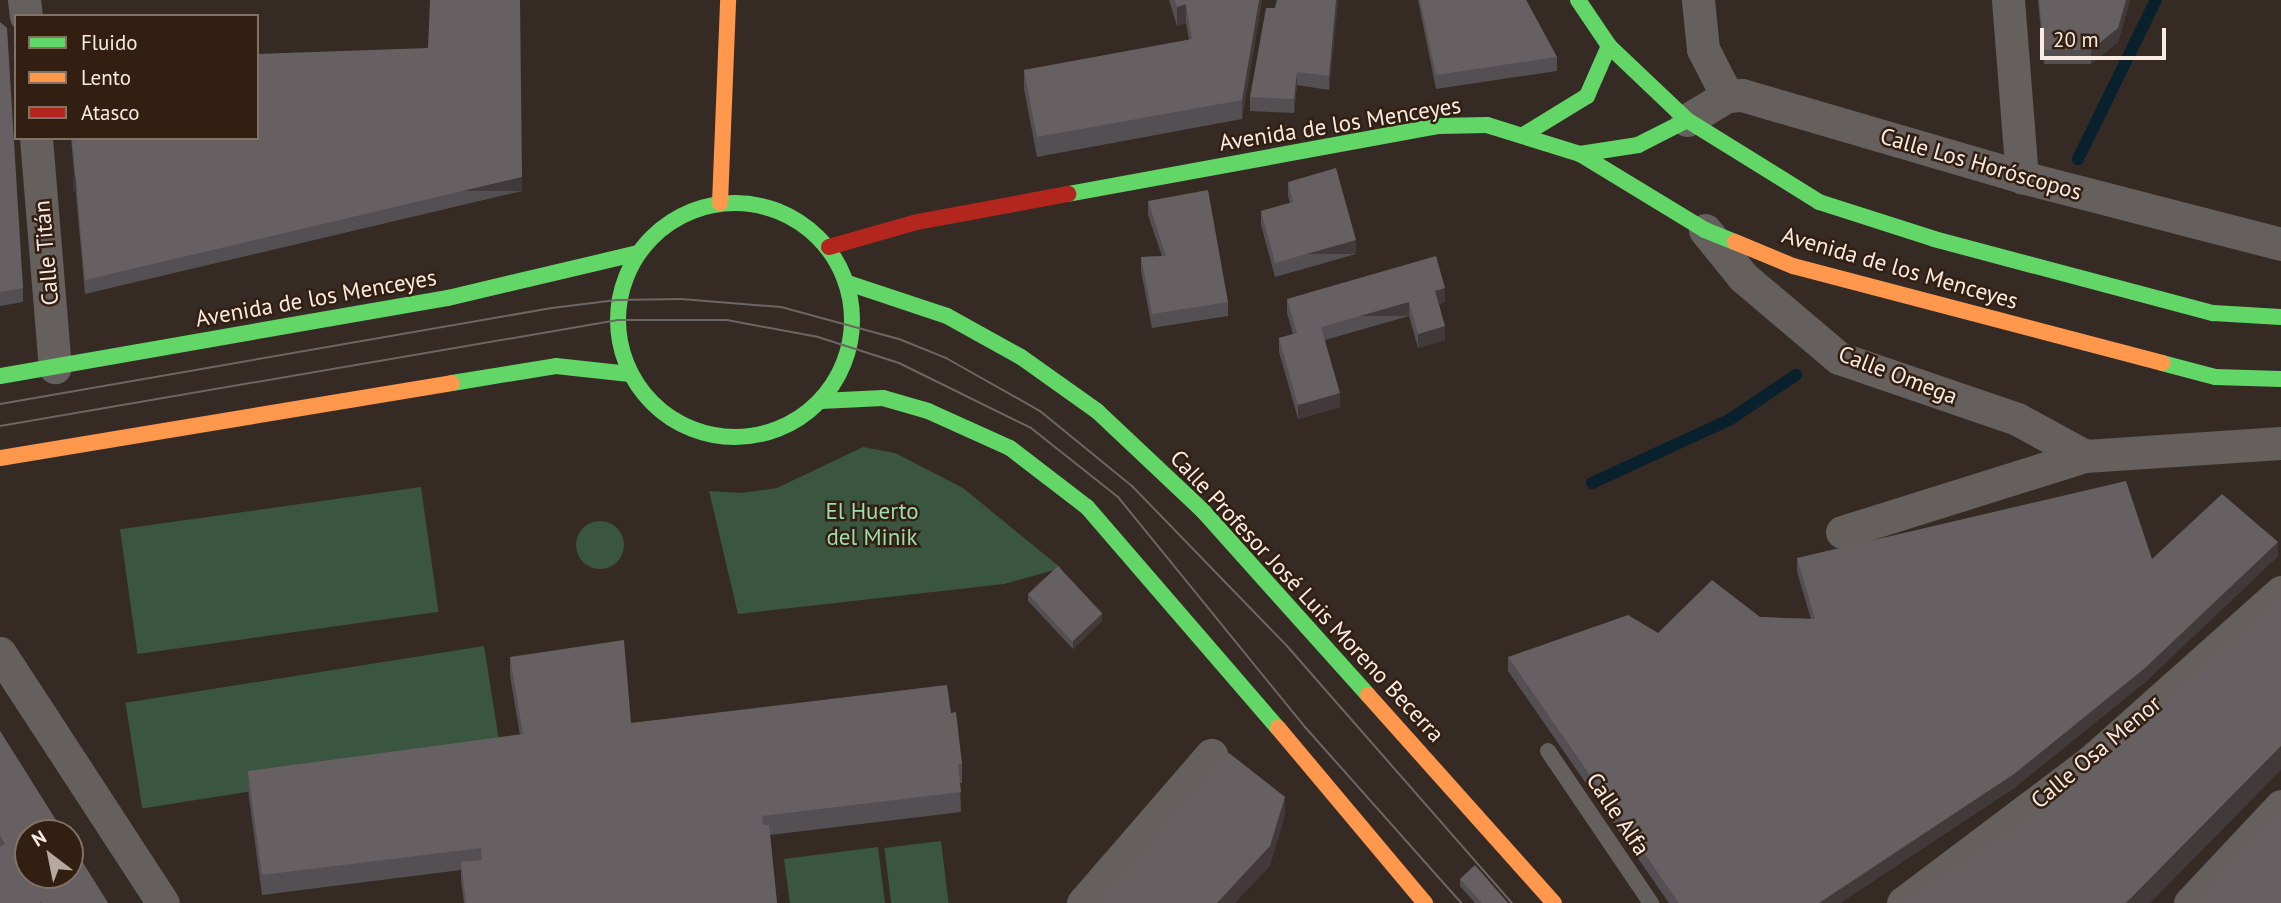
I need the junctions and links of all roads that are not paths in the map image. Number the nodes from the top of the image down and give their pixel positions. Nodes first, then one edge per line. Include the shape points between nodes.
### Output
1 (728, 0) edge
2 (1578, 0) edge
3 (1698, 0) edge
4 (2008, 0) edge
5 (1609, 46) junction
6 (1727, 96) junction
7 (1687, 120) junction
8 (1525, 134) junction
9 (36, 140) edge
10 (1580, 155) junction
11 (2022, 177) junction
12 (720, 203) junction
13 (1705, 230) junction
14 (2281, 244) edge
15 (829, 247) junction
16 (638, 253) junction
17 (848, 283) junction
18 (2281, 317) edge
19 (55, 367) junction
20 (630, 374) junction
21 (0, 376) edge
22 (2281, 379) edge
23 (821, 401) junction
24 (2281, 443) edge
25 (2085, 456) junction
26 (0, 457) edge
27 (1842, 532) dead end
28 (2281, 592) edge
29 (0, 653) edge
30 (1548, 751) dead end
31 (1211, 755) dead end
32 (2281, 806) edge
33 (163, 903) edge
34 (1083, 903) edge
35 (1424, 903) edge
36 (1554, 903) edge
37 (1651, 903) edge
38 (1903, 903) edge
39 (2190, 903) edge

1 - 12 main road
2 - 5 main road, Avenida de los Menceyes
3 - 6 street via 1703,49
4 - 11 street
5 - 7 main road, Avenida de los Menceyes
5 - 8 main road via 1587,96
6 - 7 street
6 - 11 street, Calle Los Horóscopos via 1742,95
7 - 10 main road via 1637,145
7 - 18 main road, Avenida de los Menceyes via 1819,202 1861,218 2213,313
8 - 10 main road, Avenida de los Menceyes
8 - 15 main road, Avenida de los Menceyes via 1487,125 1439,127 918,222
9 - 19 street, Calle Titán
10 - 13 main road, Avenida de los Menceyes
11 - 14 street, Calle Los Horóscopos
12 - 15 main road via 760,204 787,215
12 - 16 main road via 661,228
13 - 22 main road, Avenida de los Menceyes via 1793,266 2215,377
13 - 25 street, Calle Omega via 1743,277 1839,358 2017,419
15 - 17 main road
16 - 19 main road, Avenida de los Menceyes via 448,298
16 - 20 main road via 617,300 619,342
17 - 23 main road via 854,325
17 - 36 main road, Calle Profesor José Luis Moreno Becerra via 947,316 1021,357 1097,411 1203,511
19 - 21 main road, Avenida de los Menceyes
20 - 23 main road via 665,415 704,434 748,437 798,420
20 - 26 main road via 556,366
23 - 35 main road via 883,398 928,411 1010,449 1087,507
24 - 25 street
25 - 27 street
28 - 38 street, Calle Osa Menor via 2089,763
29 - 33 street
30 - 37 lane, Calle Alfa
31 - 34 street
32 - 39 street

